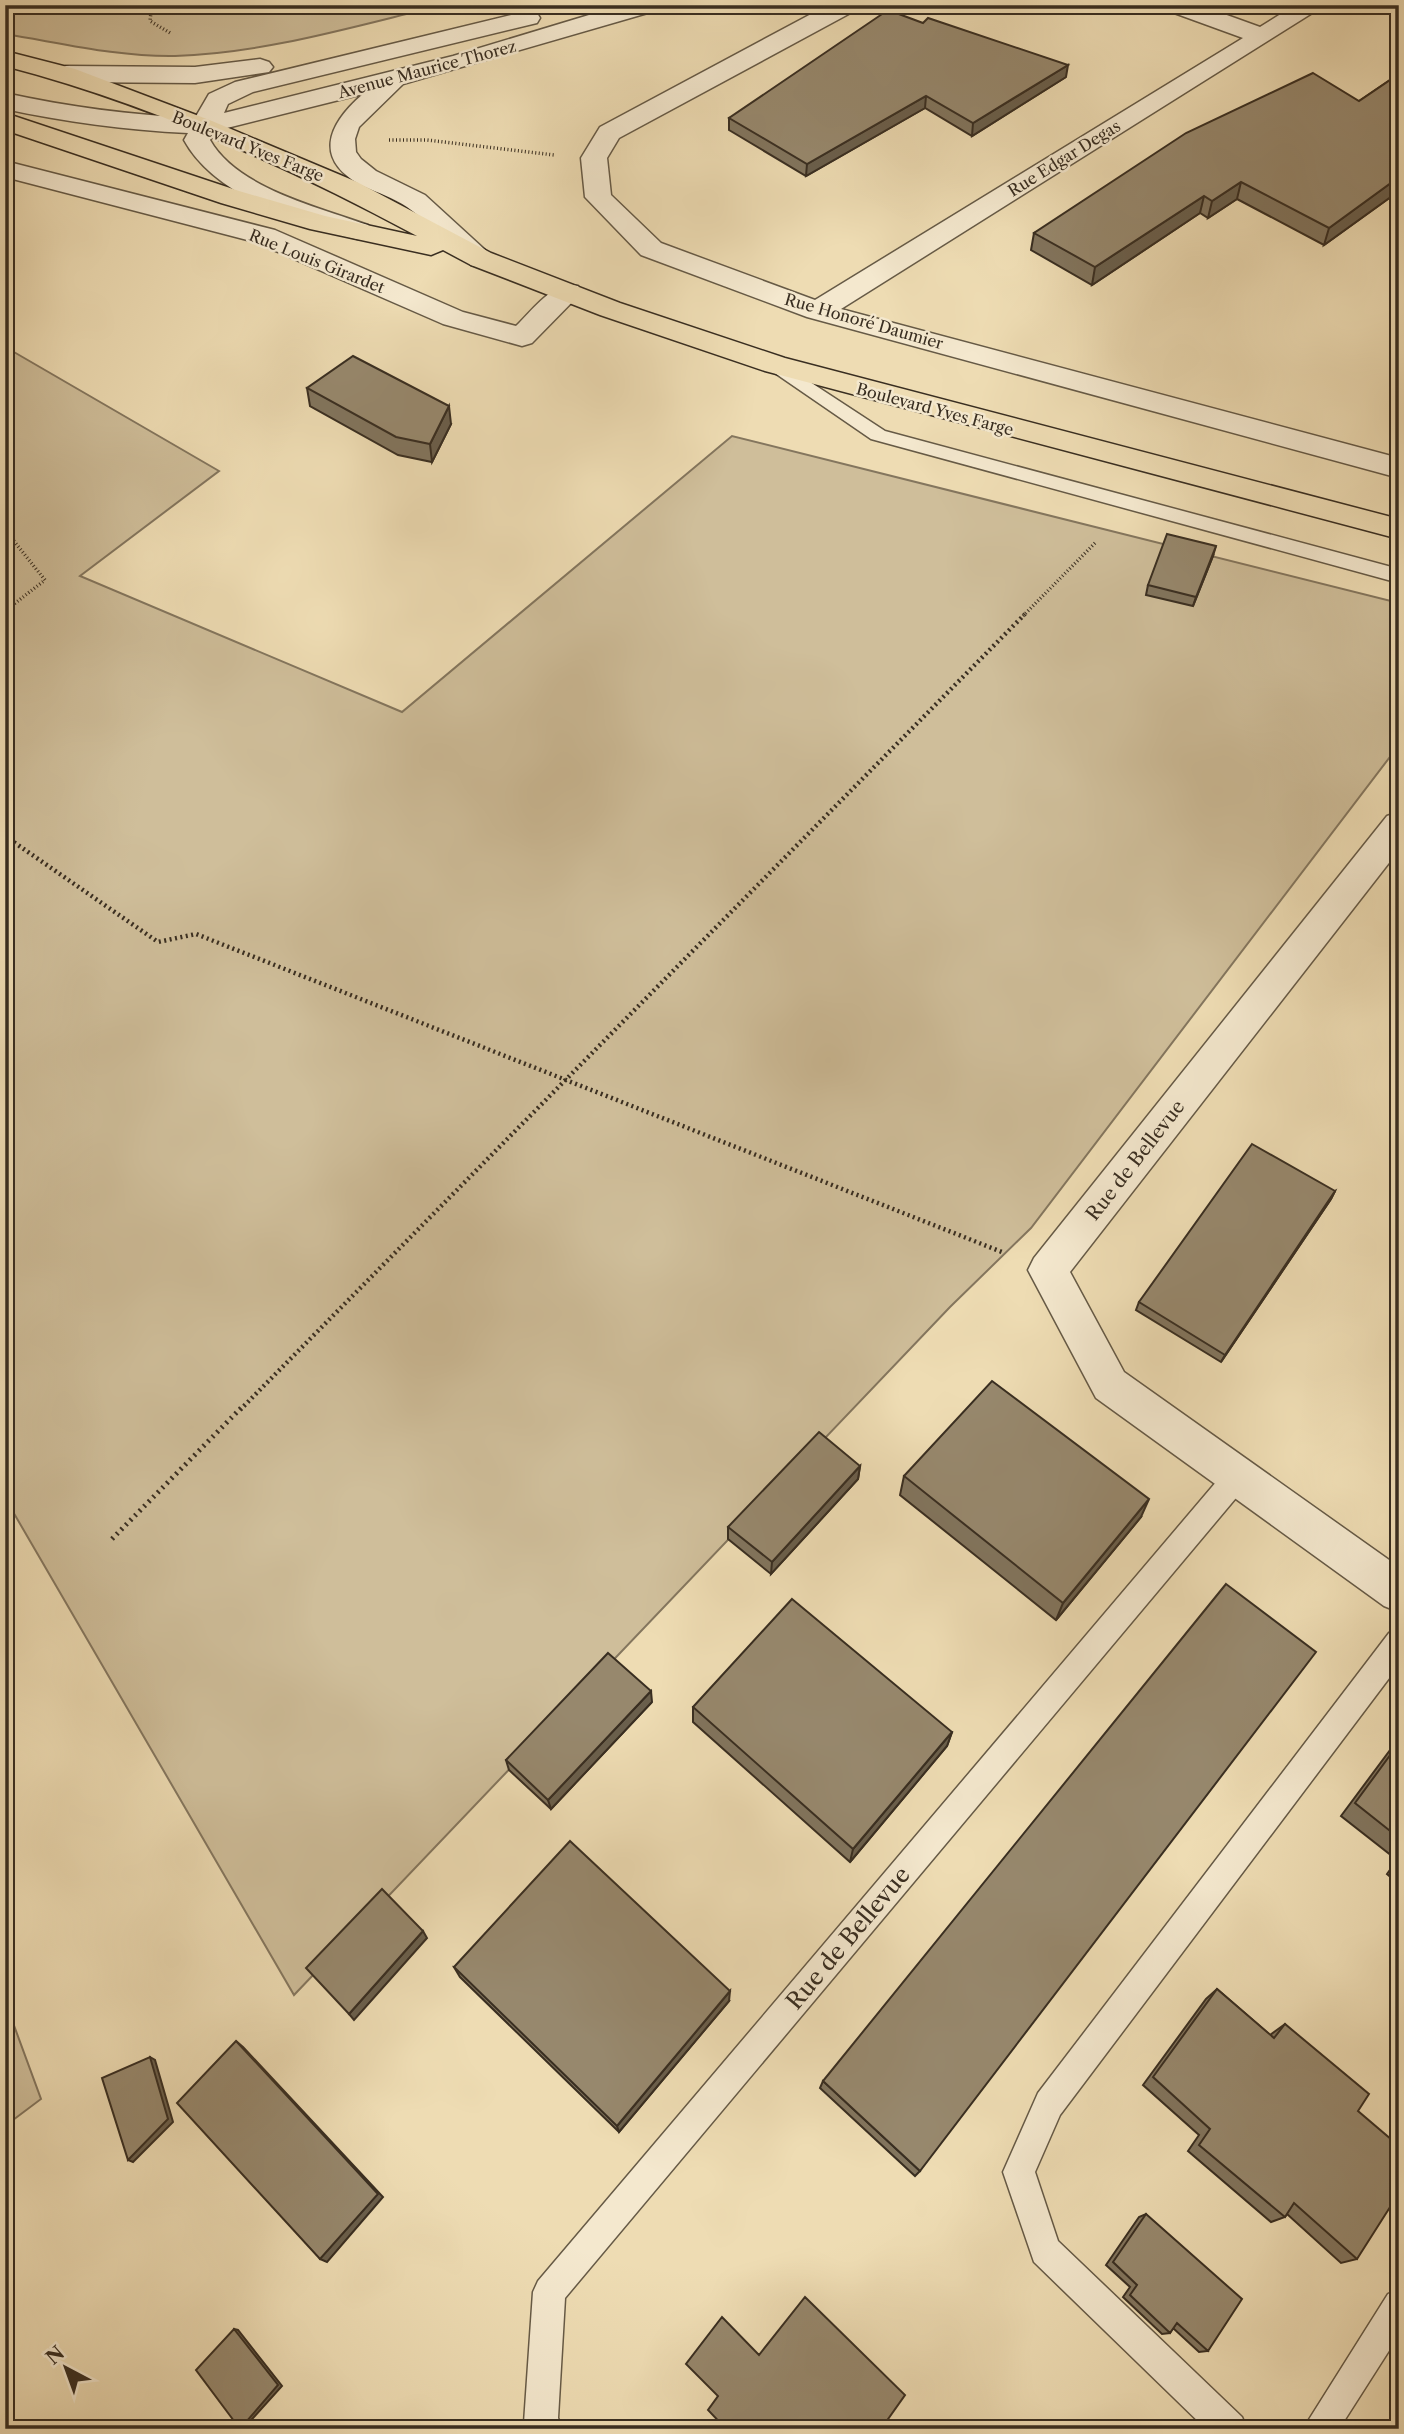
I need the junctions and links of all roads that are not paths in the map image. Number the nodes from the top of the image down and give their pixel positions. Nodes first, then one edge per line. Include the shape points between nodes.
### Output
1 (585, 5) edge
2 (649, 5) edge
3 (847, 5) edge
4 (1175, 5) edge
5 (1313, 5) edge
6 (462, 32) junction
7 (1262, 36) junction
8 (5, 58) edge
9 (65, 74) junction
10 (396, 78) junction
11 (5, 101) edge
12 (5, 121) edge
13 (203, 126) junction
14 (5, 169) edge
15 (358, 231) junction
16 (481, 258) junction
17 (568, 292) junction
18 (817, 311) junction
19 (775, 365) junction
20 (1399, 468) edge
21 (1399, 529) edge
22 (1399, 576) edge
23 (1399, 825) edge
24 (1237, 1477) junction
25 (1399, 1592) edge
26 (1399, 1642) edge
27 (1399, 2305) edge
28 (546, 2429) edge
29 (1230, 2429) edge
30 (1320, 2429) edge

1 - 6 street, Avenue Maurice Thorez
2 - 10 street, Avenue Maurice Thorez
3 - 18 street, Rue Honoré Daumier via 609,133 594,158 598,197 651,249
4 - 7 street
5 - 7 street, Rue Edgar Degas
6 - 9 street via 281,65 195,75
6 - 13 street, Avenue Maurice Thorez via 244,86 218,99
7 - 18 street, Rue Edgar Degas
8 - 9 main road, Boulevard Yves Farge
9 - 13 main road, Boulevard Yves Farge
10 - 13 street, Avenue Maurice Thorez
10 - 16 street via 347,122 344,155 368,177 414,200
11 - 13 street, Avenue Maurice Thorez via 71,116
12 - 15 main road, Boulevard Yves Farge via 230,197
13 - 15 street via 197,140 201,152 234,181
13 - 16 main road, Boulevard Yves Farge via 348,188
14 - 17 street, Rue Louis Girardet via 265,236 453,318 522,337
15 - 16 main road, Boulevard Yves Farge
16 - 17 main road, Boulevard Yves Farge
17 - 19 main road, Boulevard Yves Farge
18 - 20 street, Rue Honoré Daumier
19 - 21 main road, Boulevard Yves Farge
19 - 22 lane via 878,435
23 - 24 street, Rue de Bellevue via 1048,1270 1110,1385
24 - 25 street
24 - 28 lane, Rue de Bellevue via 549,2292 541,2423
26 - 29 lane via 1049,2104 1019,2172 1045,2251
27 - 30 lane

